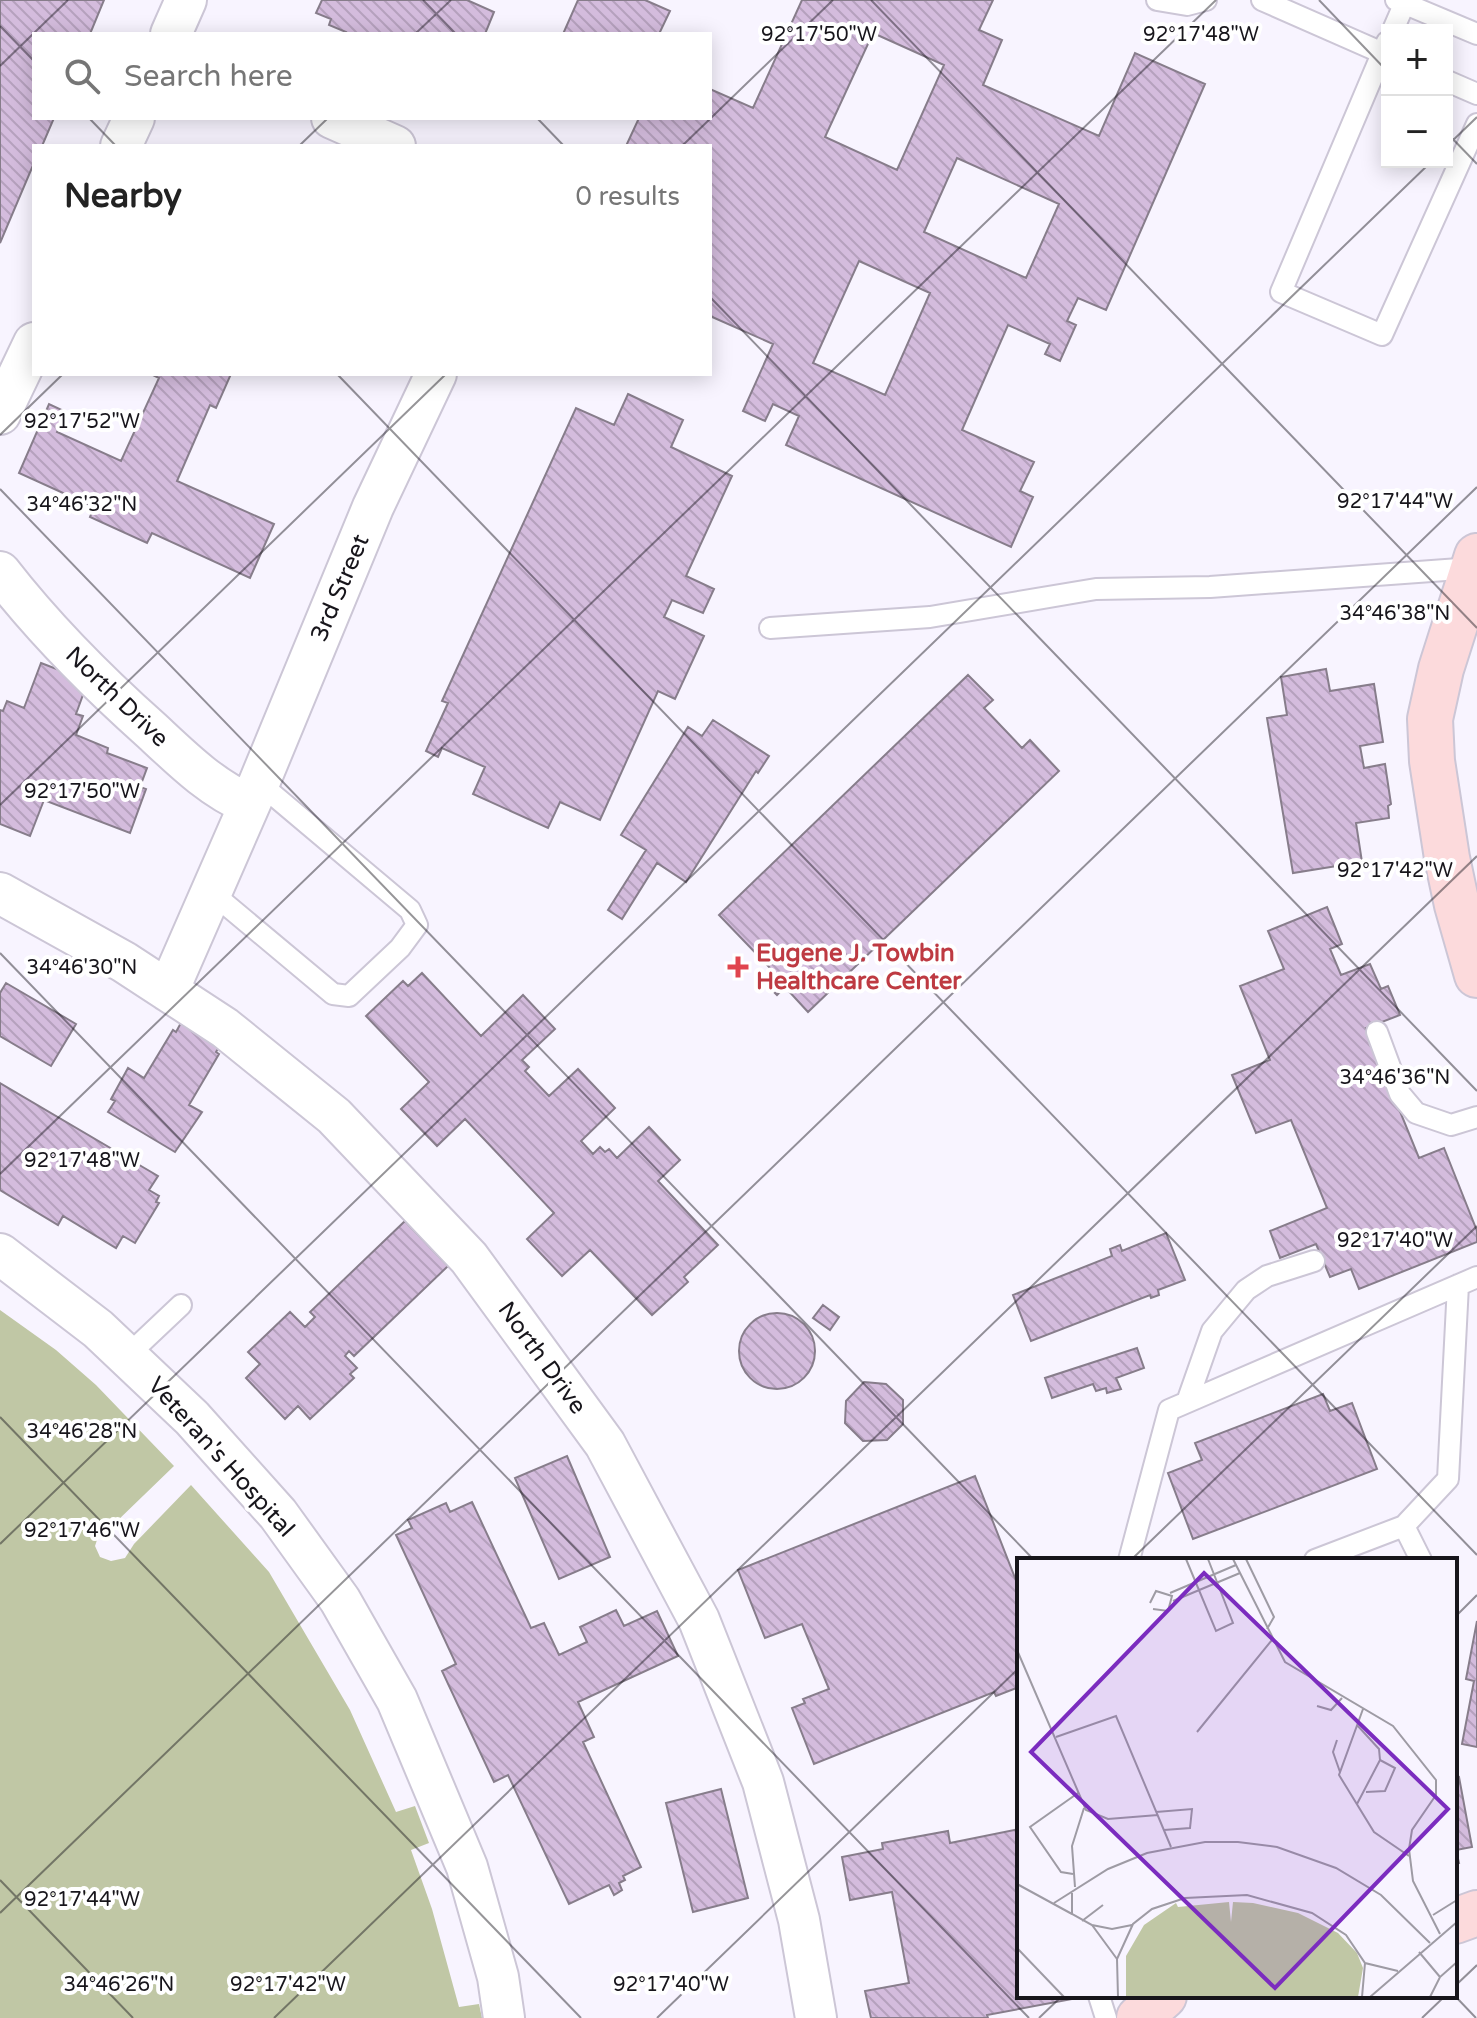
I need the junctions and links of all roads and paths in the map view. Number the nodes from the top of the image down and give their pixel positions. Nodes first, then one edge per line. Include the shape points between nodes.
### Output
1 (186, 0) edge
2 (1157, 0) edge
3 (1206, 0) edge
4 (1262, 0) edge
5 (1402, 1) edge
6 (1395, 24) edge
7 (172, 32) edge
8 (1477, 34) edge
9 (1381, 48) edge
10 (1381, 59) edge
11 (1453, 84) edge
12 (1477, 94) edge
13 (133, 120) edge
14 (336, 120) edge
15 (1477, 124) edge
16 (122, 144) edge
17 (390, 144) edge
18 (18, 360) edge
19 (435, 376) edge
20 (0, 414) edge
21 (1475, 562) edge
22 (0, 572) edge
23 (770, 628) dead end
24 (254, 793) junction
25 (211, 892) junction
26 (0, 893) edge
27 (1477, 975) edge
28 (168, 991) junction
29 (1377, 1032) dead end
30 (1477, 1117) edge
31 (0, 1254) edge
32 (1314, 1261) dead end
33 (1468, 1281) edge
34 (181, 1305) dead end
35 (127, 1356) junction
36 (1187, 1402) junction
37 (1404, 1526) junction
38 (1130, 1558) edge
39 (1320, 1558) edge
40 (1420, 1558) edge
41 (1477, 1913) edge
42 (1457, 1920) edge
43 (1100, 1998) edge
44 (1162, 1998) edge
45 (504, 2018) edge
46 (816, 2018) edge
47 (1106, 2018) edge
48 (1139, 2018) edge

1 - 7 street
2 - 3 lane via 1187,5
4 - 9 lane
5 - 6 lane
5 - 8 lane
10 - 15 lane via 1281,292 1382,335
11 - 12 lane
13 - 16 street
14 - 17 street
18 - 20 street
19 - 24 street, 3rd Street via 373,507
21 - 23 lane via 1210,587 1096,589 930,617
21 - 27 street via 1430,719 1447,858
22 - 24 street, North Drive via 108,691 187,764 232,797
24 - 25 street, 3rd Street
24 - 25 lane via 410,910 417,925 349,996 333,994
25 - 28 street, 3rd Street
26 - 28 street, North Drive
28 - 46 street, North Drive via 225,1028 334,1116 469,1258 605,1444 699,1620 763,1782 799,1920
29 - 30 lane via 1400,1094 1416,1113 1451,1125
31 - 35 street, Veteran's Hospital
32 - 36 lane via 1267,1276 1246,1290 1212,1331
33 - 36 lane
33 - 37 lane via 1448,1479
34 - 35 lane
35 - 45 street, Veteran's Hospital via 192,1418 278,1514 340,1600 373,1657 397,1700 467,1867
36 - 38 lane via 1169,1410
37 - 39 lane
37 - 40 lane
41 - 42 street
43 - 47 lane
44 - 48 street

